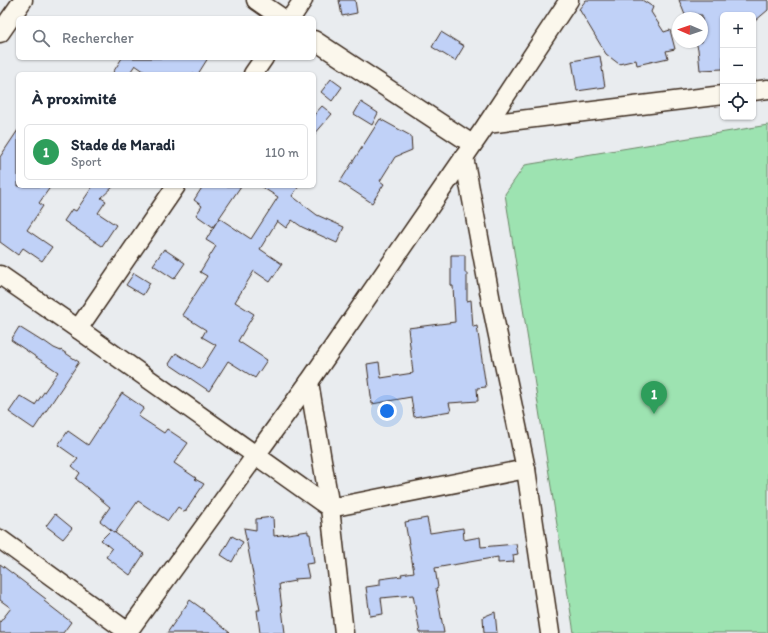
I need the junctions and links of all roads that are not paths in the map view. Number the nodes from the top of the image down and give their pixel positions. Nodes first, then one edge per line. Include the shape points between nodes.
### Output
1 (23, 0) edge
2 (256, 0) edge
3 (304, 0) edge
4 (569, 0) edge
5 (279, 16) edge
6 (292, 16) edge
7 (0, 33) edge
8 (316, 41) edge
9 (263, 60) edge
10 (254, 72) edge
11 (768, 89) edge
12 (756, 91) edge
13 (720, 95) edge
14 (487, 124) junction
15 (468, 151) junction
16 (175, 188) edge
17 (0, 275) edge
18 (78, 328) junction
19 (309, 382) junction
20 (256, 456) junction
21 (526, 469) junction
22 (330, 508) junction
23 (0, 539) edge
24 (128, 632) edge
25 (344, 633) edge
26 (550, 633) edge

1 - 7 street
2 - 5 street
3 - 6 street
4 - 14 street
8 - 15 street
9 - 10 street
11 - 12 street
13 - 14 street
14 - 15 street
15 - 19 street
15 - 21 street via 494,312
16 - 18 street
17 - 18 street
18 - 20 street
19 - 20 street
19 - 22 street
20 - 22 street
20 - 24 street
21 - 22 street
21 - 26 street
22 - 25 street
23 - 24 street

